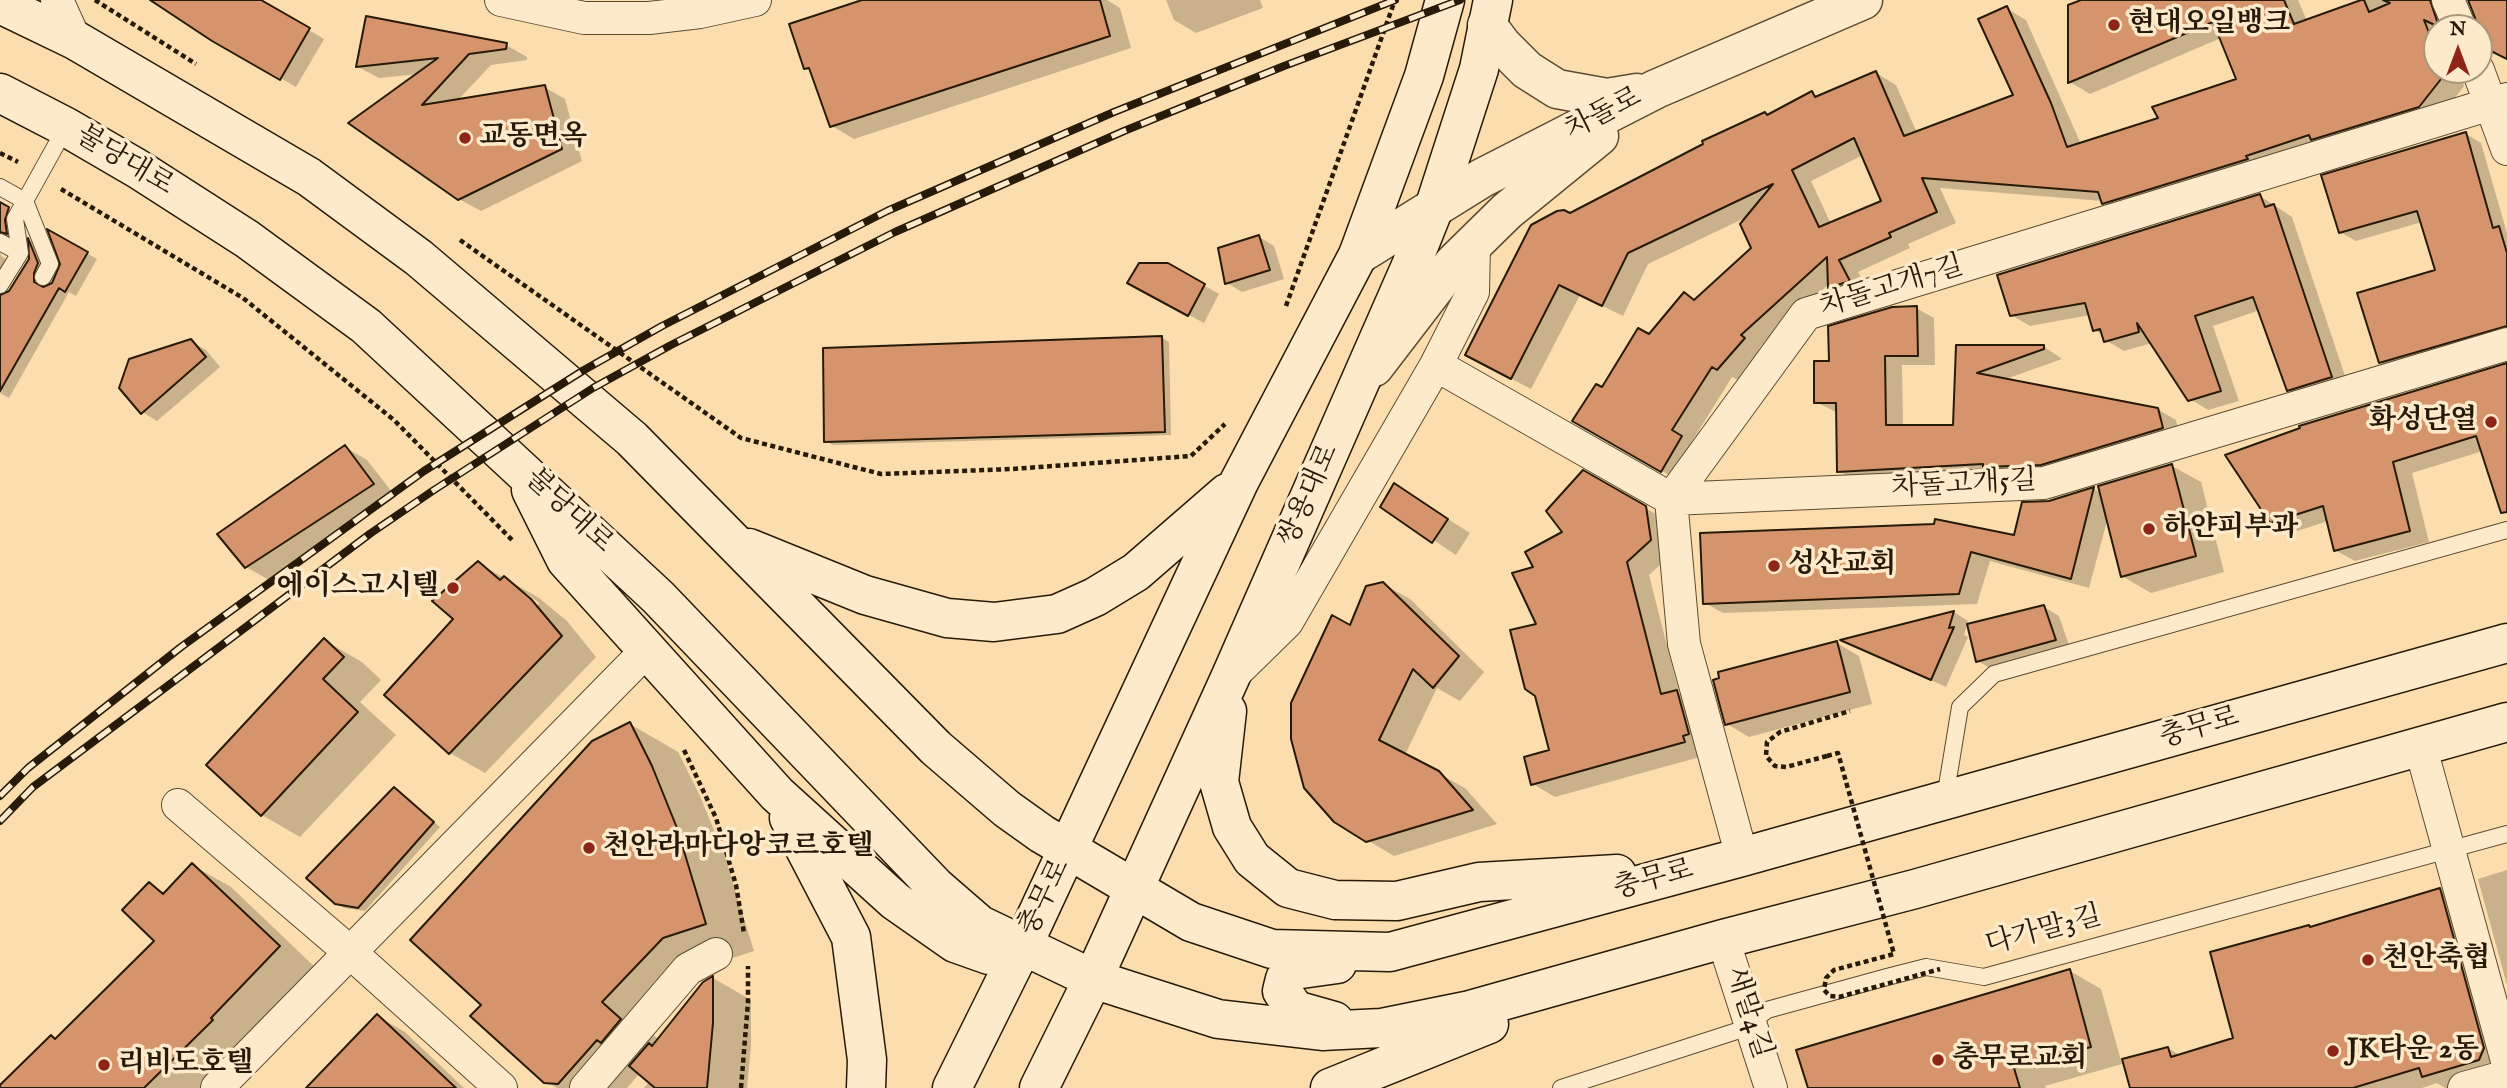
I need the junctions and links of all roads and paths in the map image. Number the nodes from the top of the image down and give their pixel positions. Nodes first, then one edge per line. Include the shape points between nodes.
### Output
1 (57, 0) edge
2 (95, 0) edge
3 (501, 0) edge
4 (755, 0) edge
5 (1395, 0) edge
6 (1445, 0) edge
7 (1863, 0) edge
8 (0, 4) edge
9 (1490, 13) edge
10 (75, 40) junction
11 (200, 66) dead end
12 (2487, 84) edge
13 (1656, 89) junction
14 (0, 93) edge
15 (2499, 101) edge
16 (66, 127) junction
17 (2507, 149) edge
18 (0, 153) edge
19 (39, 176) junction
20 (0, 187) edge
21 (25, 201) junction
22 (1434, 208) junction
23 (450, 232) dead end
24 (0, 242) edge
25 (1474, 244) junction
26 (20, 253) junction
27 (1358, 255) junction
28 (43, 277) dead end
29 (0, 285) edge
30 (1285, 309) dead end
31 (2507, 344) edge
32 (1436, 365) junction
33 (1356, 391) junction
34 (1229, 421) dead end
35 (519, 466) junction
36 (1240, 482) junction
37 (1671, 499) junction
38 (2507, 530) edge
39 (737, 543) junction
40 (519, 547) dead end
41 (2507, 643) edge
42 (648, 649) junction
43 (1230, 678) junction
44 (1850, 711) dead end
45 (2507, 722) edge
46 (679, 742) dead end
47 (2420, 745) junction
48 (777, 794) junction
49 (1944, 800) junction
50 (178, 805) dead end
51 (2507, 834) edge
52 (1068, 849) junction
53 (2449, 849) junction
54 (1742, 857) junction
55 (1692, 870) junction
56 (1134, 890) junction
57 (744, 935) dead end
58 (1723, 939) junction
59 (1023, 945) junction
60 (1390, 952) junction
61 (351, 953) junction
62 (716, 954) dead end
63 (748, 960) dead end
64 (1647, 961) junction
65 (1941, 969) junction
66 (1093, 979) junction
67 (1750, 1023) junction
68 (1381, 1028) junction
69 (2507, 1061) edge
70 (2507, 1076) edge
71 (218, 1088) edge
72 (501, 1088) edge
73 (586, 1088) edge
74 (741, 1088) edge
75 (866, 1088) edge
76 (952, 1088) edge
77 (1040, 1088) edge
78 (1330, 1088) edge
79 (1562, 1088) edge
80 (1771, 1088) edge
81 (2464, 1088) edge

1 - 10 street
2 - 11 path
3 - 4 street via 584,18 649,18
5 - 30 path
6 - 27 main road via 1424,76
7 - 13 main road, 차돌로
8 - 10 main road
9 - 13 main road via 1502,45 1527,70 1558,89 1607,98
9 - 22 main road, 쌍용대로 via 1479,69
10 - 39 main road via 309,177 419,258 632,439
12 - 15 street
13 - 22 main road, 차돌로 via 1482,178
13 - 25 main road via 1507,211
14 - 16 main road, 불당대로
15 - 17 street
15 - 37 street, 차돌고개7길 via 1806,314
16 - 19 lane
16 - 35 main road, 불당대로 via 247,239 366,326
18 - 19 path
19 - 21 lane
19 - 40 path via 243,298 394,420
20 - 21 lane
21 - 26 lane via 15,219
21 - 28 lane via 50,264
22 - 27 main road, 차돌로
22 - 33 main road, 쌍용대로
23 - 34 path via 741,438 881,474 1191,456
24 - 26 lane
25 - 32 street via 1474,292
25 - 33 main road via 1453,264
26 - 29 lane
27 - 36 main road
31 - 37 street, 차돌고개5길 via 2044,483
32 - 37 street
32 - 43 street via 1287,622
33 - 43 main road, 쌍용대로
35 - 42 main road via 566,560
35 - 59 main road, 불당대로 via 658,597 935,886 980,925
36 - 39 main road via 1136,572 1095,597 1057,614 994,622 947,618 865,595
36 - 52 main road
37 - 54 street via 1684,644
38 - 49 lane via 1994,674 1960,707
39 - 52 main road via 936,748 1007,809
41 - 49 main road, 충무로
42 - 48 main road
42 - 61 street
43 - 55 main road via 1219,782 1232,827 1252,859 1288,888 1335,900 1397,901 1479,881
43 - 56 main road, 쌍용대로
44 - 65 path, bridge via 1780,732 1767,742 1766,756 1775,766 1838,753 1894,954 1834,970 1826,978 1824,990 1839,997
45 - 47 main road
46 - 57 path via 716,818 736,885
47 - 53 street
47 - 58 main road
48 - 59 main road via 894,901 955,943 989,955
48 - 75 main road via 851,937 867,1060
49 - 54 main road, 충무로
50 - 61 street
51 - 53 lane, 다가말3길
52 - 56 main road, 충무로
52 - 59 main road, 충무로
53 - 65 lane, 다가말3길 via 1984,977
53 - 69 street
54 - 55 main road, 충무로
55 - 60 main road, 충무로
56 - 60 main road, 충무로 via 1191,922 1272,949
56 - 66 main road, 쌍용대로
58 - 64 main road
58 - 67 street, 새말4길
59 - 66 main road, 불당대로
59 - 76 main road, 충무로
60 - 68 main road via 1293,970 1282,991 1295,1010 1307,1015
61 - 71 street
61 - 72 street
62 - 73 street via 688,969
63 - 74 path
64 - 68 main road via 1470,1010
64 - 78 main road
65 - 67 lane, 다가말3길 via 1926,967 1767,1010
66 - 68 main road via 1218,1019 1322,1031
66 - 77 main road
67 - 79 lane, 다가말3길
67 - 80 street, 새말4길
70 - 81 street

